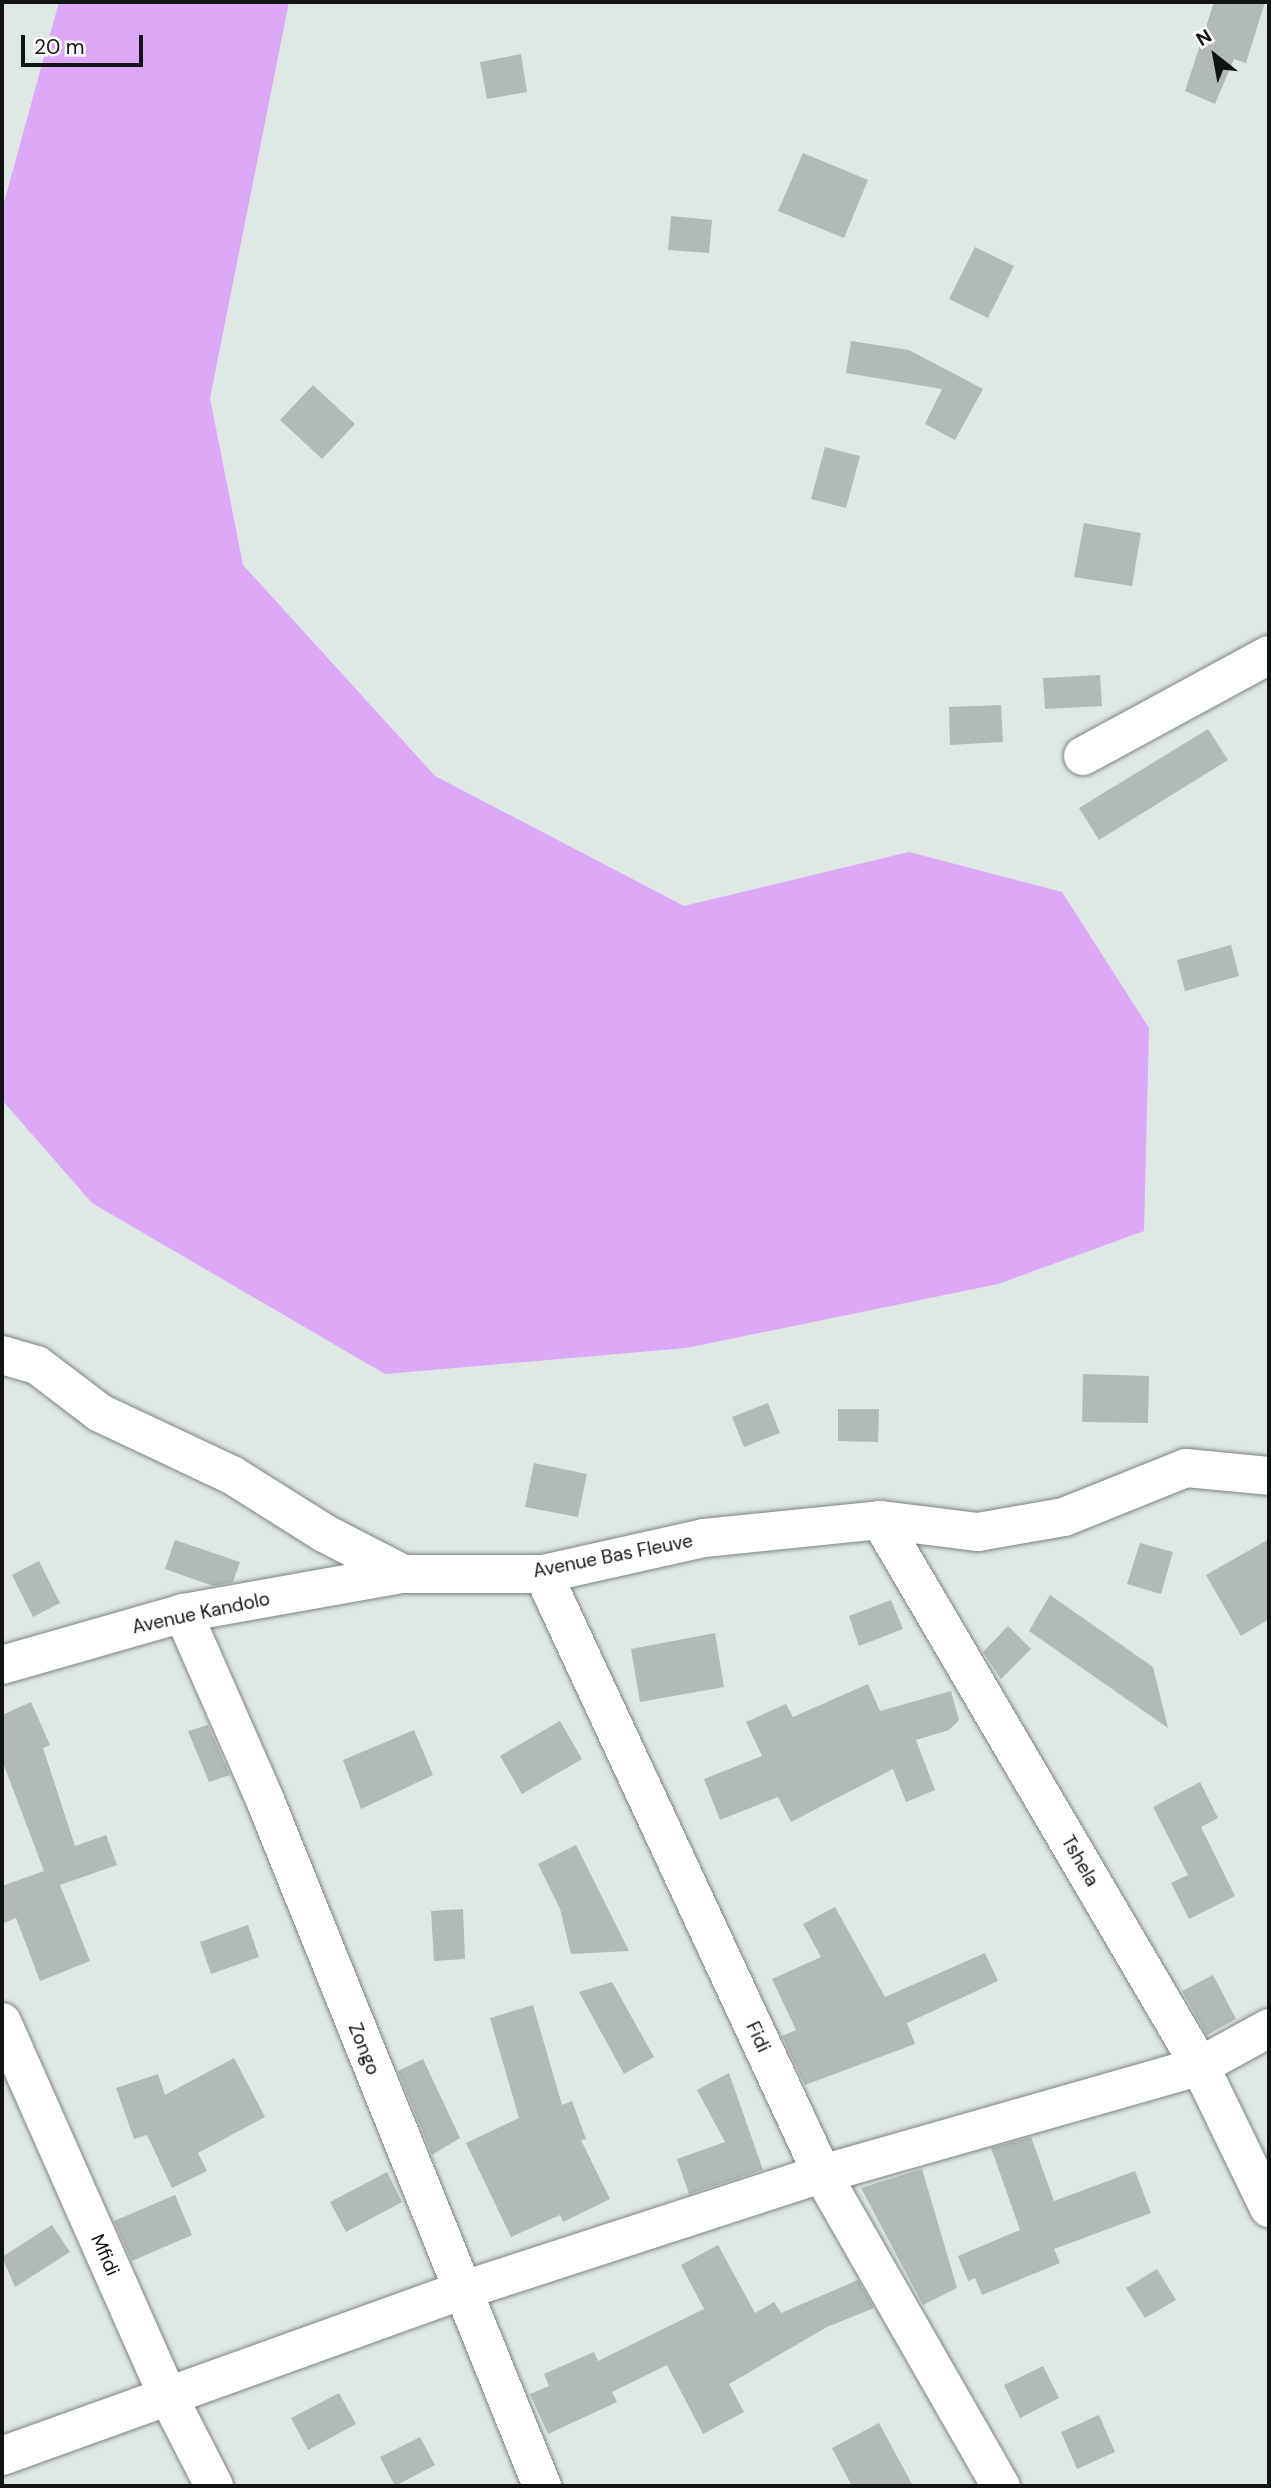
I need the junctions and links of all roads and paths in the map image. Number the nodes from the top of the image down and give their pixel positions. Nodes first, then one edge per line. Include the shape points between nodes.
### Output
1 (1269, 655) edge
2 (1083, 756) dead end
3 (2, 1355) edge
4 (1269, 1476) edge
5 (880, 1520) junction
6 (403, 1574) junction
7 (543, 1574) junction
8 (183, 1613) junction
9 (2, 1665) edge
10 (2, 2022) edge
11 (1269, 2028) edge
12 (1200, 2066) junction
13 (822, 2174) junction
14 (1269, 2208) edge
15 (461, 2291) junction
16 (168, 2396) junction
17 (2, 2456) edge
18 (214, 2486) edge
19 (542, 2486) edge
20 (1001, 2486) edge

1 - 2 street
3 - 6 street, Avenue Bas Fleuve via 37,1365 100,1413 232,1475 324,1533
4 - 5 street, Avenue Bas Fleuve via 1185,1468 1064,1517 978,1532
5 - 7 street, Avenue Bas Fleuve via 704,1538
5 - 12 street, Tshela
6 - 7 street, Avenue Bas Fleuve
6 - 8 street, Avenue Kandolo
7 - 13 street, Fidi
8 - 9 street, Avenue Kandolo
8 - 15 street, Zongo via 270,1813
10 - 16 street, Mfidi
11 - 12 street
12 - 13 street
12 - 14 street, Tshela
13 - 15 street
13 - 20 street, Fidi
15 - 16 street
15 - 19 street, Zongo
16 - 17 street
16 - 18 street, Mfidi

